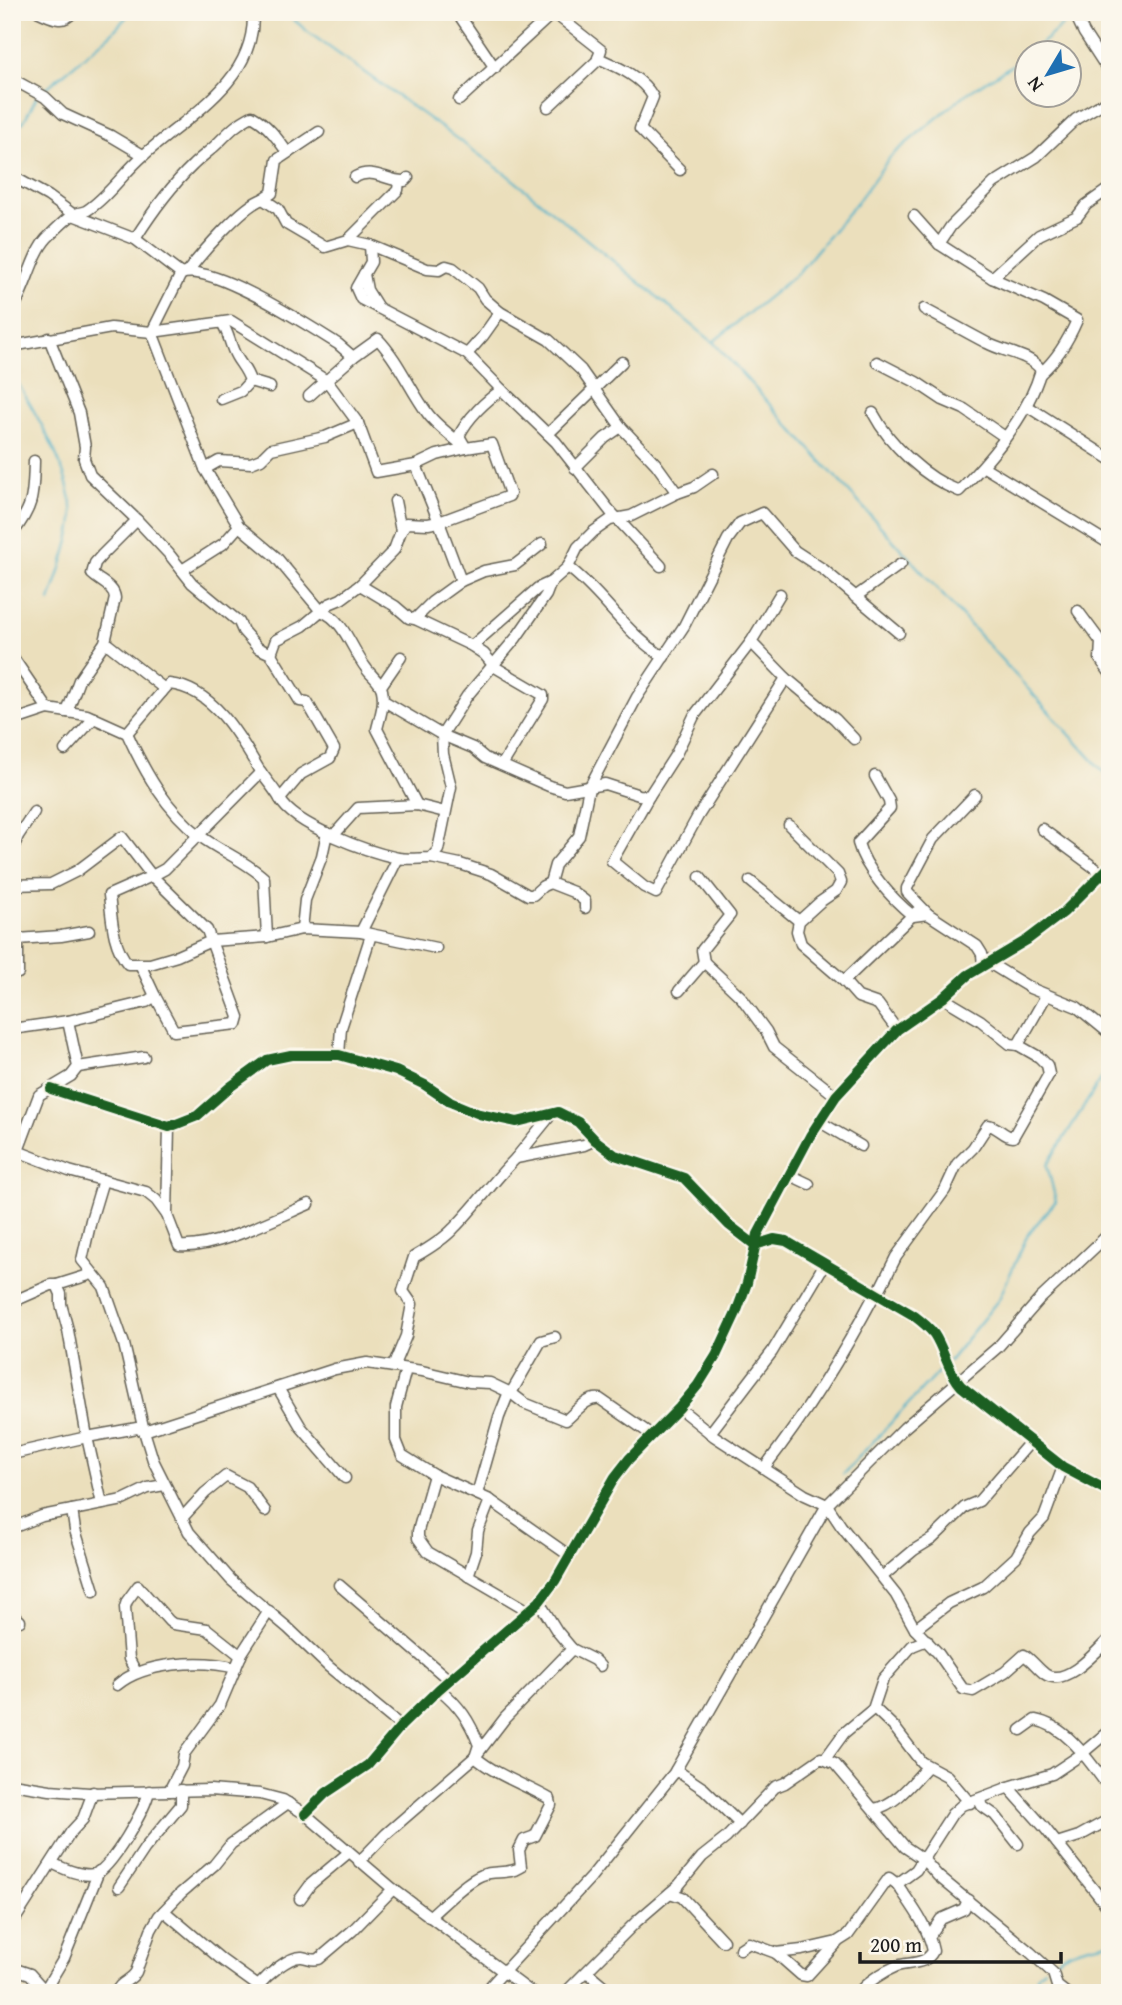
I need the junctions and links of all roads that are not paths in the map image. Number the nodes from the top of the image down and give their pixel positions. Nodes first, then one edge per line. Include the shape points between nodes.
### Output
1 (38, 12) edge
2 (73, 12) edge
3 (260, 12) edge
4 (457, 12) edge
5 (1073, 12) edge
6 (554, 13) edge
7 (598, 58) junction
8 (495, 68) junction
9 (1110, 73) edge
10 (12, 79) edge
11 (1110, 99) edge
12 (459, 100) dead end
13 (548, 107) dead end
14 (319, 132) dead end
15 (287, 152) junction
16 (143, 155) junction
17 (680, 170) dead end
18 (12, 176) edge
19 (355, 177) dead end
20 (1110, 188) edge
21 (263, 199) junction
22 (73, 215) junction
23 (914, 216) dead end
24 (135, 239) junction
25 (348, 240) junction
26 (939, 244) junction
27 (370, 245) junction
28 (185, 273) junction
29 (992, 278) junction
30 (924, 309) dead end
31 (12, 310) edge
32 (500, 312) junction
33 (222, 323) junction
34 (152, 332) junction
35 (50, 338) junction
36 (12, 346) edge
37 (467, 354) junction
38 (353, 357) junction
39 (622, 362) dead end
40 (877, 362) dead end
41 (1040, 374) junction
42 (250, 381) junction
43 (327, 381) junction
44 (270, 387) dead end
45 (593, 389) junction
46 (502, 390) junction
47 (309, 397) dead end
48 (221, 400) dead end
49 (1027, 405) junction
50 (873, 413) dead end
51 (358, 423) junction
52 (621, 427) junction
53 (548, 434) junction
54 (1005, 437) junction
55 (466, 448) junction
56 (1110, 459) edge
57 (34, 461) dead end
58 (416, 464) junction
59 (984, 467) junction
60 (205, 468) junction
61 (575, 468) junction
62 (713, 474) dead end
63 (677, 493) junction
64 (395, 501) dead end
65 (617, 519) junction
66 (137, 520) junction
67 (439, 522) junction
68 (239, 526) junction
69 (401, 531) junction
70 (12, 534) edge
71 (542, 544) dead end
72 (1110, 544) edge
73 (901, 564) dead end
74 (661, 566) dead end
75 (568, 567) junction
76 (183, 570) junction
77 (461, 581) junction
78 (551, 582) junction
79 (359, 585) junction
80 (780, 594) dead end
81 (855, 597) junction
82 (321, 611) junction
83 (1079, 611) dead end
84 (415, 619) junction
85 (1110, 633) edge
86 (899, 634) dead end
87 (105, 642) junction
88 (751, 642) junction
89 (1101, 642) junction
90 (472, 646) junction
91 (271, 654) junction
92 (12, 656) edge
93 (401, 657) dead end
94 (664, 657) junction
95 (495, 667) junction
96 (1110, 673) edge
97 (786, 678) junction
98 (382, 686) junction
99 (162, 692) junction
100 (384, 701) junction
101 (48, 709) junction
102 (67, 712) junction
103 (94, 718) junction
104 (12, 722) edge
105 (127, 733) junction
106 (442, 735) junction
107 (854, 739) dead end
108 (65, 750) dead end
109 (502, 765) junction
110 (261, 772) junction
111 (875, 776) dead end
112 (589, 788) junction
113 (975, 795) dead end
114 (649, 796) junction
115 (280, 799) junction
116 (417, 805) junction
117 (34, 812) dead end
118 (445, 812) junction
119 (789, 825) dead end
120 (1042, 829) dead end
121 (330, 834) junction
122 (198, 835) junction
123 (12, 851) edge
124 (398, 858) junction
125 (431, 858) junction
126 (1106, 870) edge
127 (152, 876) junction
128 (700, 877) dead end
129 (750, 881) dead end
130 (550, 883) junction
131 (12, 885) edge
132 (920, 905) junction
133 (585, 908) dead end
134 (928, 914) junction
135 (913, 916) junction
136 (799, 921) junction
137 (302, 929) junction
138 (89, 931) dead end
139 (366, 933) junction
140 (15, 935) edge
141 (267, 937) junction
142 (211, 941) junction
143 (436, 948) dead end
144 (704, 962) junction
145 (140, 964) junction
146 (986, 965) junction
147 (12, 975) edge
148 (844, 982) junction
149 (679, 991) dead end
150 (155, 996) junction
151 (1046, 996) junction
152 (943, 998) junction
153 (68, 1021) junction
154 (13, 1026) edge
155 (897, 1030) junction
156 (1110, 1034) edge
157 (1018, 1045) junction
158 (339, 1055) junction
159 (144, 1057) dead end
160 (78, 1067) junction
161 (51, 1089) junction
162 (836, 1096) junction
163 (550, 1116) junction
164 (820, 1122) junction
165 (169, 1127) junction
166 (595, 1140) junction
167 (862, 1146) dead end
168 (15, 1150) edge
169 (516, 1158) junction
170 (790, 1175) junction
171 (103, 1181) junction
172 (809, 1184) dead end
173 (309, 1204) dead end
174 (167, 1215) junction
175 (1110, 1233) edge
176 (755, 1245) junction
177 (824, 1265) junction
178 (92, 1274) junction
179 (57, 1285) junction
180 (877, 1292) junction
181 (12, 1302) edge
182 (555, 1337) dead end
183 (393, 1367) junction
184 (406, 1369) junction
185 (957, 1381) junction
186 (278, 1388) junction
187 (510, 1393) junction
188 (679, 1408) junction
189 (141, 1427) junction
190 (710, 1433) junction
191 (652, 1435) junction
192 (87, 1437) junction
193 (1031, 1441) junction
194 (12, 1454) edge
195 (1063, 1467) junction
196 (764, 1468) junction
197 (434, 1475) junction
198 (345, 1478) dead end
199 (164, 1485) junction
200 (1110, 1492) edge
201 (477, 1494) junction
202 (490, 1500) junction
203 (102, 1504) junction
204 (827, 1505) junction
205 (72, 1510) junction
206 (265, 1511) dead end
207 (181, 1518) junction
208 (12, 1528) edge
209 (570, 1556) junction
210 (468, 1576) junction
211 (883, 1576) junction
212 (339, 1585) dead end
213 (94, 1591) dead end
214 (538, 1602) junction
215 (269, 1611) junction
216 (529, 1611) junction
217 (915, 1629) junction
218 (1110, 1638) edge
219 (926, 1640) junction
220 (572, 1649) junction
221 (241, 1656) junction
222 (600, 1666) dead end
223 (236, 1668) junction
224 (136, 1672) junction
225 (449, 1680) junction
226 (117, 1685) dead end
227 (439, 1689) junction
228 (874, 1708) junction
229 (401, 1726) junction
230 (1021, 1730) dead end
231 (1110, 1730) edge
232 (1083, 1753) junction
233 (475, 1757) junction
234 (825, 1759) junction
235 (927, 1767) junction
236 (676, 1770) junction
237 (12, 1784) edge
238 (1008, 1787) junction
239 (1110, 1789) edge
240 (181, 1790) junction
241 (149, 1791) junction
242 (169, 1791) junction
243 (93, 1793) junction
244 (974, 1801) junction
245 (288, 1803) junction
246 (874, 1809) junction
247 (305, 1814) junction
248 (1110, 1819) edge
249 (740, 1824) junction
250 (1057, 1843) junction
251 (1018, 1844) dead end
252 (348, 1853) junction
253 (923, 1859) junction
254 (359, 1862) junction
255 (52, 1863) junction
256 (99, 1871) junction
257 (897, 1884) junction
258 (119, 1887) dead end
259 (393, 1889) junction
260 (670, 1893) junction
261 (300, 1899) dead end
262 (968, 1900) junction
263 (1110, 1910) edge
264 (164, 1911) junction
265 (429, 1917) junction
266 (12, 1924) edge
267 (929, 1937) junction
268 (723, 1941) dead end
269 (837, 1942) junction
270 (740, 1949) dead end
271 (776, 1953) junction
272 (12, 1968) edge
273 (502, 1971) junction
274 (587, 1972) junction
275 (45, 1992) edge
276 (116, 1993) edge
277 (484, 1993) edge
278 (531, 1993) edge
279 (565, 1993) edge
280 (612, 1993) edge
281 (859, 1993) edge
282 (1066, 1993) edge

1 - 2 street via 61,20
3 - 16 street via 253,18 246,55 233,75 203,109
4 - 8 street
5 - 9 street
6 - 7 street via 601,50
6 - 8 street
7 - 13 street
7 - 17 street via 648,88 653,97 640,129
8 - 12 street
10 - 16 street via 40,94 62,114
11 - 26 street via 1076,120 1036,157 994,183
14 - 15 street
15 - 21 street via 277,160 272,193
15 - 24 street via 257,118 240,122 175,184
16 - 22 street via 85,212
18 - 22 street
19 - 25 street via 381,174 403,179 398,190
20 - 29 street via 1077,217 1039,235
21 - 25 street via 278,209 286,224 325,247
21 - 28 street via 240,215
22 - 24 street
22 - 31 street via 45,239
23 - 26 street
24 - 28 street
25 - 27 street
26 - 29 street
27 - 32 street via 427,269 453,268
27 - 37 street via 371,262 356,288 361,299
28 - 34 street
28 - 38 street via 233,284 316,330
29 - 41 street via 1077,320 1052,363
30 - 41 street via 1038,365
32 - 37 street
32 - 45 street via 549,340 581,370
33 - 34 street
33 - 42 street
33 - 43 street via 231,321
34 - 35 street via 111,328
34 - 60 street
35 - 36 street
35 - 66 street via 79,413 86,468
37 - 46 street
38 - 43 street
38 - 55 street via 378,339 432,419
39 - 45 street
40 - 54 street via 964,408
41 - 49 street
42 - 44 street
42 - 48 street
43 - 47 street
43 - 51 street
45 - 52 street
45 - 53 street
46 - 53 street
46 - 55 street via 463,427 459,436
49 - 54 street
49 - 56 street
50 - 59 street via 882,430 945,486 959,491
51 - 58 street via 376,471
51 - 60 street via 271,449 251,463 219,461
52 - 61 street
52 - 63 street
53 - 61 street
54 - 59 street
55 - 58 street
55 - 67 street via 492,444 510,494
57 - 70 street via 33,496 27,515
58 - 67 street
59 - 72 street
60 - 68 street
61 - 65 street
62 - 63 street
63 - 65 street
64 - 69 street
65 - 74 street
65 - 75 street via 586,539
66 - 76 street
66 - 87 street via 95,563 92,574 114,592
67 - 69 street via 406,523
67 - 77 street
68 - 76 street via 223,544
68 - 82 street via 276,557
69 - 79 street via 394,550
71 - 77 street via 515,565 484,570
73 - 81 street
75 - 78 street
75 - 94 street via 591,585 627,629
76 - 91 street via 239,622 258,648
77 - 84 street
78 - 90 street via 538,588
78 - 95 street
79 - 82 street
79 - 84 street
80 - 88 street
81 - 86 street
81 - 94 street via 795,551 762,513 740,523 728,539
82 - 91 street via 276,640
82 - 98 street via 329,614
83 - 89 street
84 - 90 street
85 - 89 street
87 - 99 street via 159,684
87 - 102 street via 79,680
88 - 97 street
88 - 114 street via 694,716
89 - 96 street via 1100,659
90 - 95 street
91 - 115 street via 334,749 330,758 301,774
92 - 101 street
93 - 98 street
94 - 112 street via 637,697
95 - 106 street via 467,696
95 - 109 street via 543,695
97 - 107 street
97 - 114 street via 698,816 656,893 612,861
98 - 100 street
99 - 105 street
99 - 110 street via 169,684 179,685 207,701 237,730
100 - 106 street
100 - 116 street via 377,729
101 - 102 street
101 - 104 street
102 - 103 street
103 - 105 street
103 - 108 street
105 - 122 street via 144,772
106 - 109 street
106 - 118 street via 451,787
109 - 112 street via 565,791
110 - 115 street
110 - 122 street
111 - 135 street via 890,808 858,843 860,853 895,901
112 - 114 street via 605,784
112 - 130 street via 579,836 555,866
113 - 132 street via 933,839 907,888
115 - 121 street via 292,814
116 - 118 street
116 - 121 street via 358,808
117 - 123 street
118 - 125 street via 438,850
119 - 136 street via 841,882
120 - 126 street
121 - 124 street
121 - 137 street via 305,900
122 - 127 street
122 - 141 street via 264,878
124 - 125 street
124 - 139 street
125 - 130 street via 491,874 528,895
126 - 146 street via 1064,912
127 - 131 street via 122,836 51,884
127 - 142 street via 207,930
127 - 145 street via 109,895 114,935 123,958 128,964
128 - 144 street via 730,915 702,950
129 - 136 street
130 - 133 street via 573,892 585,901
132 - 134 street
132 - 135 street
134 - 135 street
134 - 146 street via 977,946
135 - 148 street
136 - 148 street via 801,944
137 - 139 street
137 - 141 street
138 - 140 street
139 - 143 street
139 - 158 street via 341,1028
140 - 147 street via 18,973
141 - 142 street
142 - 145 street via 177,956
142 - 150 street via 239,1017 237,1024 174,1031
144 - 149 street
144 - 162 street via 741,997 774,1047
145 - 150 street
146 - 151 street
146 - 152 street
148 - 155 street via 858,997 878,1004
150 - 153 street
151 - 156 street via 1082,1010
151 - 157 street
152 - 155 street
152 - 157 street
153 - 154 street
153 - 160 street
155 - 162 street
157 - 180 street via 1044,1061 1048,1070 1036,1098 1013,1137 988,1125 895,1257
158 - 163 street via 397,1071 480,1114 517,1122
158 - 165 street via 267,1059 197,1116
159 - 160 street
160 - 161 street
161 - 165 street
161 - 168 street via 39,1095
162 - 164 street
163 - 166 street via 558,1112 578,1122
163 - 169 street
164 - 167 street
164 - 170 street
165 - 174 street
166 - 169 street
166 - 176 street via 615,1156 684,1178
168 - 171 street
169 - 183 street via 454,1228 414,1257 402,1291 412,1304 406,1336
170 - 172 street
170 - 176 street
171 - 174 street via 146,1192
171 - 178 street via 82,1260
173 - 174 street via 252,1229 191,1247 179,1245
175 - 185 street via 1040,1299 998,1347
176 - 177 street via 786,1241
176 - 188 street via 736,1313 710,1366
177 - 180 street
177 - 190 street via 772,1352
178 - 179 street
178 - 189 street via 104,1287 124,1344
179 - 181 street
179 - 192 street
180 - 185 street via 928,1327
180 - 196 street
182 - 187 street via 541,1341
183 - 184 street
183 - 186 street via 352,1364
184 - 187 street via 490,1383
184 - 197 street via 397,1399 396,1440 402,1455
185 - 193 street
185 - 204 street
186 - 189 street
186 - 198 street via 301,1427
187 - 191 street via 566,1420 587,1401 600,1399
187 - 201 street
188 - 190 street
188 - 191 street
189 - 192 street
189 - 199 street
190 - 196 street
191 - 209 street via 615,1477
192 - 194 street
192 - 203 street
193 - 195 street
193 - 211 street via 979,1501 965,1507
195 - 200 street
195 - 217 street via 1044,1518 1016,1557 983,1587 949,1603
196 - 204 street
197 - 201 street
197 - 210 street via 418,1538 428,1552
199 - 203 street
199 - 207 street
201 - 202 street
202 - 209 street
202 - 210 street
203 - 205 street
204 - 211 street
204 - 236 street
205 - 208 street
205 - 213 street
206 - 207 street via 247,1487 226,1476
207 - 215 street via 223,1572
209 - 214 street
210 - 216 street
211 - 217 street
212 - 225 street
214 - 216 street
214 - 220 street
215 - 221 street
215 - 229 street
216 - 225 street
217 - 219 street
218 - 219 street via 1091,1658 1060,1677 1045,1674 1024,1655 973,1691 963,1689
219 - 228 street via 912,1646 883,1679
220 - 222 street
220 - 233 street via 505,1718
221 - 223 street
221 - 224 street via 207,1629 173,1624 138,1586 125,1607 129,1659
223 - 224 street via 203,1663
223 - 242 street via 220,1705 184,1754
224 - 226 street
225 - 227 street
227 - 229 street
227 - 233 street via 470,1722 479,1745
228 - 234 street via 844,1733
228 - 235 street
229 - 247 street via 368,1765 326,1793
230 - 232 street via 1035,1720 1047,1722
231 - 232 street
232 - 238 street via 1052,1774
232 - 239 street
233 - 254 street
233 - 265 street via 551,1799 551,1805 535,1836 524,1840 519,1850 521,1867 482,1875
234 - 246 street via 835,1764
234 - 249 street via 775,1787
235 - 244 street via 947,1776
235 - 246 street via 885,1807
236 - 249 street via 704,1789
236 - 273 street via 591,1877
237 - 243 street
238 - 244 street
238 - 250 street
240 - 242 street
240 - 245 street via 260,1794
240 - 258 street via 181,1805
241 - 242 street
241 - 243 street
241 - 256 street via 135,1823
243 - 255 street via 83,1819
244 - 251 street via 995,1815
244 - 253 street via 952,1814
245 - 247 street
245 - 264 street via 231,1844
246 - 253 street via 905,1847
247 - 252 street
248 - 250 street
249 - 260 street
250 - 263 street
252 - 254 street
252 - 261 street
253 - 257 street
253 - 262 street
254 - 259 street
255 - 256 street via 77,1873
255 - 266 street
256 - 275 street
257 - 267 street
257 - 269 street via 889,1878 848,1935
259 - 264 street via 319,1959 297,1958 270,1971 258,1986
259 - 265 street
260 - 268 street via 681,1897
260 - 274 street
262 - 267 street via 964,1909 941,1919
262 - 282 street via 1053,1973
264 - 276 street via 150,1930 136,1972
265 - 273 street
267 - 281 street via 930,1957 897,1966
269 - 271 street
269 - 271 street via 807,1976
270 - 271 street via 750,1943
272 - 275 street via 30,1974
273 - 277 street
273 - 278 street
274 - 279 street
274 - 280 street

